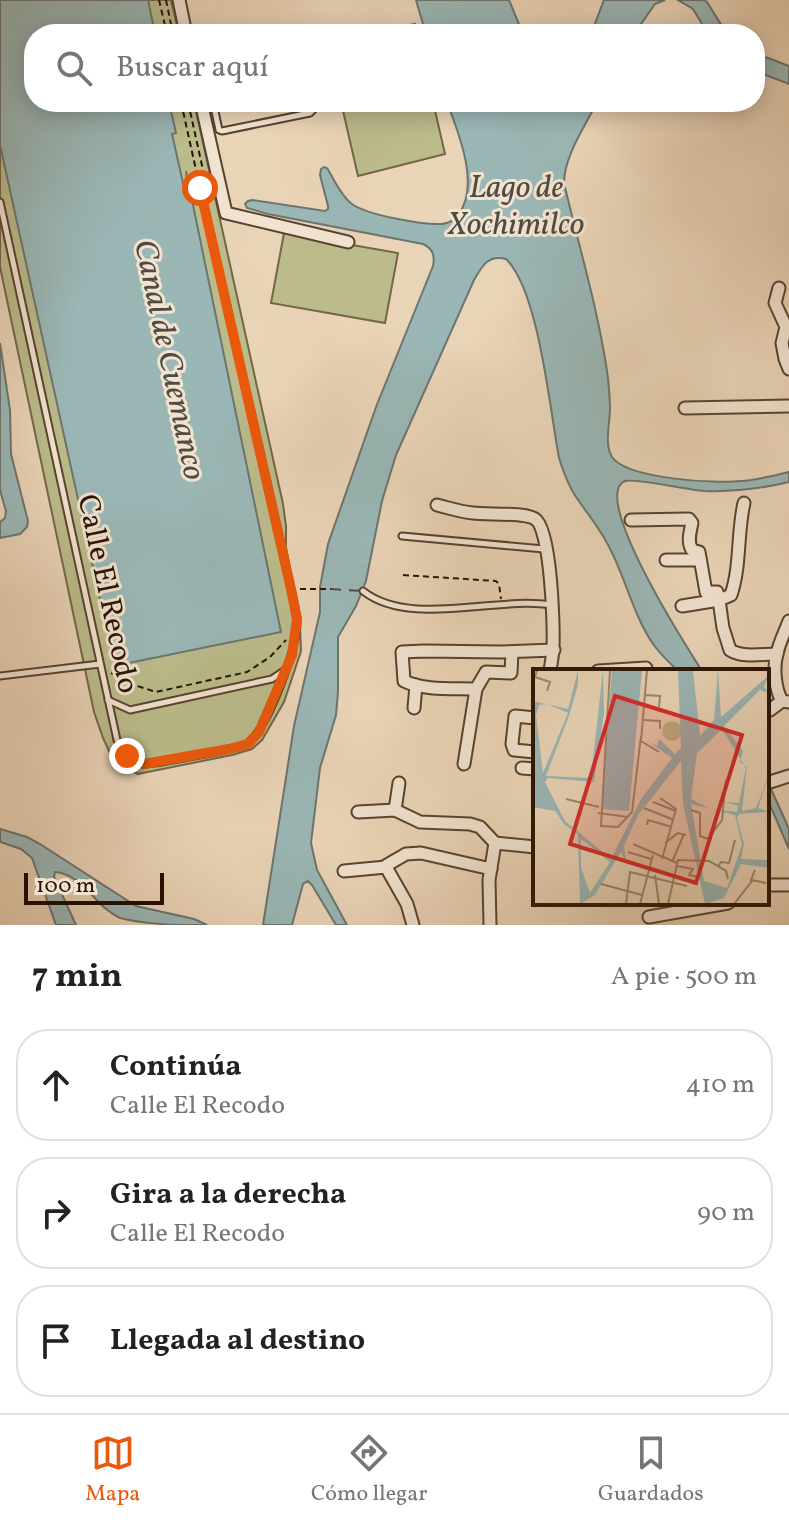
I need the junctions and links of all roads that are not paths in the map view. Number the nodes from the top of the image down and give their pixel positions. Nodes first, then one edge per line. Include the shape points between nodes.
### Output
1 (179, 0) edge
2 (184, 24) edge
3 (202, 112) edge
4 (215, 112) edge
5 (311, 112) edge
6 (208, 187) junction
7 (0, 202) edge
8 (348, 242) dead end
9 (779, 288) dead end
10 (782, 317) edge
11 (789, 369) edge
12 (789, 406) edge
13 (685, 408) dead end
14 (744, 503) dead end
15 (437, 505) dead end
16 (631, 520) dead end
17 (402, 536) dead end
18 (547, 549) junction
19 (666, 560) dead end
20 (700, 560) junction
21 (363, 591) dead end
22 (719, 600) junction
23 (551, 605) junction
24 (682, 606) dead end
25 (789, 621) edge
26 (786, 637) edge
27 (554, 650) junction
28 (512, 652) junction
29 (777, 654) junction
30 (101, 665) junction
31 (646, 668) dead end
32 (550, 669) edge
33 (639, 669) edge
34 (286, 670) junction
35 (771, 673) edge
36 (0, 676) edge
37 (416, 685) junction
38 (476, 689) junction
39 (108, 700) junction
40 (785, 702) edge
41 (414, 708) dead end
42 (770, 710) dead end
43 (533, 718) edge
44 (533, 752) edge
45 (464, 764) dead end
46 (789, 776) edge
47 (399, 783) dead end
48 (769, 783) edge
49 (395, 810) junction
50 (358, 812) dead end
51 (495, 843) junction
52 (533, 847) edge
53 (386, 867) junction
54 (491, 869) junction
55 (344, 871) dead end
56 (719, 905) edge
57 (650, 921) edge
58 (413, 925) edge
59 (490, 925) edge

1 - 2 street
3 - 6 street
4 - 5 lane via 222,131
6 - 8 street via 226,213
6 - 34 lane, Calle El Recodo via 297,619
7 - 30 lane, Calle El Recodo
9 - 10 street
10 - 11 street
12 - 13 street
14 - 22 street via 737,576 731,595
15 - 18 street via 536,519
16 - 20 street via 689,519 690,547 699,552
17 - 18 lane
18 - 23 street
19 - 20 street
20 - 22 street via 706,592 717,592
21 - 23 lane via 398,607
22 - 24 street
22 - 29 street via 730,650
23 - 27 street
25 - 26 street
26 - 29 street
27 - 28 street
27 - 32 street
28 - 37 street via 403,651 404,681
28 - 38 street via 511,673 486,672
29 - 35 street
30 - 36 lane
30 - 39 lane, Calle El Recodo
31 - 33 street
34 - 39 lane via 272,679 130,710
34 - 39 lane, Calle El Recodo via 259,732 248,744 144,764 127,756 117,740
35 - 40 street via 778,697
37 - 38 street
37 - 41 street
38 - 45 street
40 - 42 street
43 - 44 street via 515,716 512,744 514,750
46 - 48 street
47 - 49 street
49 - 50 street
49 - 51 street via 420,822 480,827
51 - 52 street
51 - 54 street
53 - 54 street via 406,854 421,853
53 - 55 street
53 - 58 street
54 - 59 street
56 - 57 street

